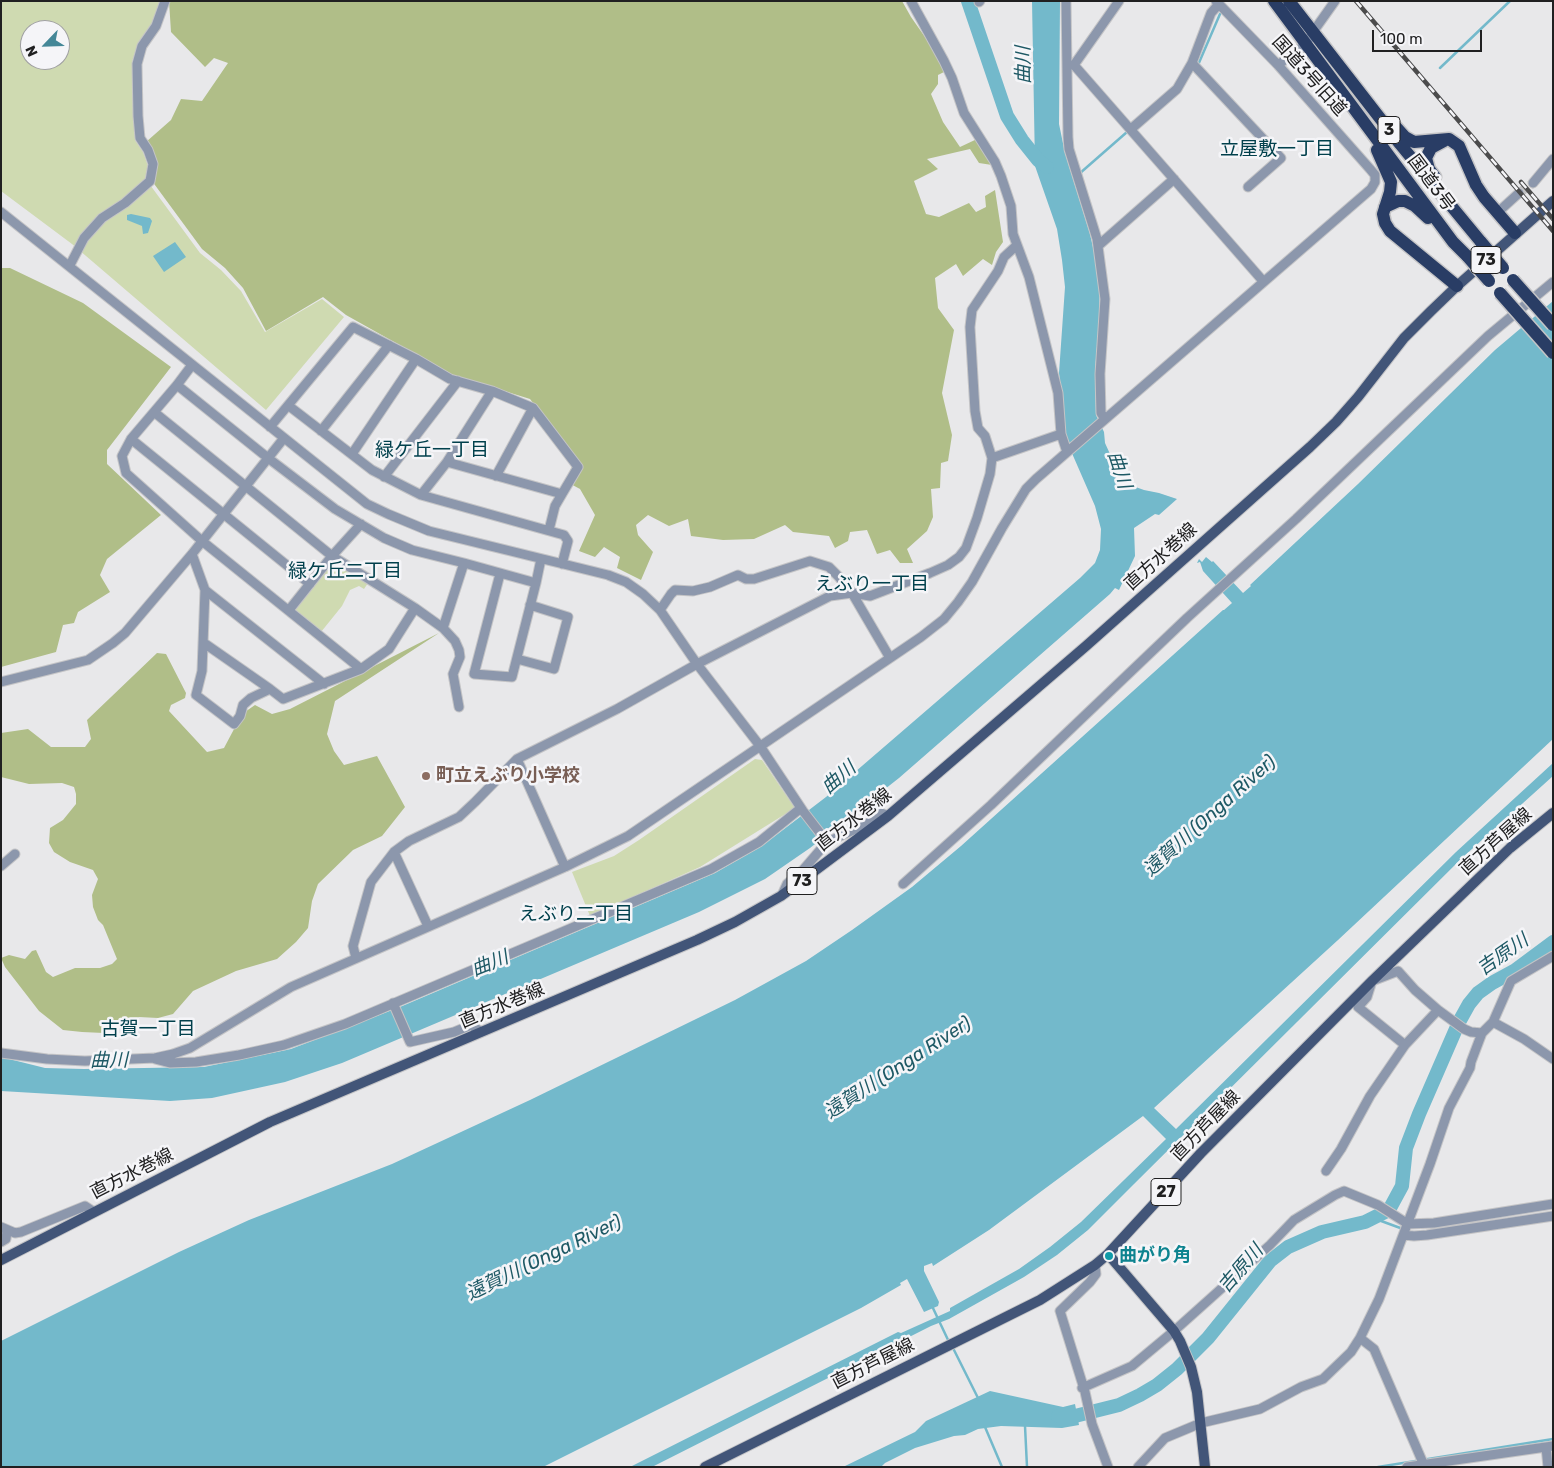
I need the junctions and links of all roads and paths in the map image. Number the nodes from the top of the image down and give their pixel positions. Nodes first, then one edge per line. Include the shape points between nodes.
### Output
1 (166, 1) edge
2 (911, 1) edge
3 (1066, 1) edge
4 (1119, 1) edge
5 (1274, 1) edge
6 (1288, 1) edge
7 (1335, 1) edge
8 (1217, 2) edge
9 (1313, 32) junction
10 (1306, 44) junction
11 (1192, 63) junction
12 (1278, 65) junction
13 (1349, 78) junction
14 (1362, 121) junction
15 (1131, 129) junction
16 (1446, 140) junction
17 (1553, 159) edge
18 (1174, 179) junction
19 (1532, 183) tunnel mouth
20 (1248, 187) dead end
21 (1519, 193) tunnel mouth
22 (1553, 201) edge
23 (1385, 207) junction
24 (1, 212) edge
25 (1497, 213) junction
26 (1468, 226) junction
27 (1515, 234) junction
28 (1453, 242) junction
29 (1017, 245) junction
30 (1099, 245) junction
31 (70, 265) junction
32 (1263, 281) junction
33 (1553, 282) edge
34 (1457, 286) junction
35 (1553, 326) edge
36 (389, 345) junction
37 (1553, 353) edge
38 (416, 359) junction
39 (192, 365) junction
40 (458, 381) junction
41 (177, 386) junction
42 (492, 391) junction
43 (288, 406) junction
44 (533, 408) junction
45 (154, 412) junction
46 (1104, 420) junction
47 (270, 427) junction
48 (322, 431) junction
49 (1061, 434) junction
50 (284, 438) junction
51 (132, 439) junction
52 (1068, 451) junction
53 (352, 454) junction
54 (268, 458) junction
55 (992, 458) junction
56 (447, 462) junction
57 (496, 476) junction
58 (384, 477) junction
59 (245, 486) junction
60 (562, 494) junction
61 (421, 495) junction
62 (224, 514) junction
63 (361, 524) junction
64 (550, 530) junction
65 (202, 541) junction
66 (192, 554) junction
67 (332, 556) junction
68 (541, 559) junction
69 (464, 563) junction
70 (562, 564) junction
71 (500, 574) junction
72 (536, 583) junction
73 (310, 584) junction
74 (205, 590) junction
75 (852, 593) junction
76 (530, 606) junction
77 (415, 608) junction
78 (289, 610) junction
79 (660, 610) junction
80 (443, 628) junction
81 (204, 643) junction
82 (890, 658) junction
83 (516, 659) junction
84 (697, 664) junction
85 (361, 669) junction
86 (1, 682) edge
87 (324, 684) junction
88 (270, 689) junction
89 (459, 707) dead end
90 (760, 746) junction
91 (517, 759) junction
92 (802, 809) junction
93 (1553, 813) edge
94 (888, 816) junction
95 (827, 842) junction
96 (394, 852) junction
97 (15, 854) dead end
98 (1, 866) edge
99 (565, 867) junction
100 (903, 884) dead end
101 (782, 896) junction
102 (428, 926) junction
103 (1553, 956) edge
104 (356, 958) junction
105 (1372, 981) junction
106 (393, 1003) junction
107 (1438, 1010) junction
108 (1493, 1022) junction
109 (481, 1032) junction
110 (1482, 1033) junction
111 (1405, 1045) junction
112 (1, 1053) edge
113 (155, 1058) junction
114 (1553, 1059) edge
115 (1326, 1172) dead end
116 (1553, 1204) edge
117 (94, 1212) junction
118 (1553, 1216) edge
119 (1407, 1223) junction
120 (4, 1229) edge
121 (1404, 1234) junction
122 (1, 1242) edge
123 (1108, 1254) junction
124 (1, 1260) edge
125 (1095, 1265) junction
126 (1174, 1331) junction
127 (1360, 1338) junction
128 (1084, 1390) junction
129 (1201, 1423) junction
130 (1549, 1447) edge
131 (1422, 1463) junction
132 (705, 1467) edge
133 (1108, 1467) edge
134 (1138, 1467) edge
135 (1205, 1467) edge
136 (1407, 1467) edge
137 (1548, 1467) edge

1 - 31 street via 156,26 142,46 138,64 140,138 153,164 150,181 102,218 84,238
2 - 29 street via 944,61 964,113 995,162 1011,206
3 - 30 street via 1069,149
4 - 15 street via 1074,65
5 - 10 highway, 国道3号 / 3
6 - 9 highway, 国道3号 / 3
7 - 9 street
8 - 11 street
8 - 12 street, 国道3号旧道
9 - 10 street
9 - 13 highway, 国道3号 / 3
10 - 12 street
10 - 14 highway, 国道3号 / 3
11 - 15 street via 1177,89
11 - 20 street via 1281,158
12 - 32 street, 国道3号旧道 via 1375,175 1375,182 1371,189
13 - 16 highway via 1405,138 1414,142
13 - 26 highway, 国道3号 / 3
14 - 23 highway via 1391,182
14 - 28 highway, 国道3号 / 3
15 - 18 street
16 - 25 highway via 1459,146 1476,185
16 - 26 highway via 1431,148 1426,158 1429,169
17 - 19 street
18 - 30 street
18 - 32 street
21 - 25 street
22 - 27 main road, 直方水巻線 / 73
23 - 28 highway via 1405,201
23 - 34 highway via 1383,214 1390,231
24 - 31 street
25 - 27 highway
26 - 35 highway, 国道3号 / 3, bridge
27 - 34 main road, 直方水巻線 / 73
28 - 37 highway, 国道3号 / 3, bridge
29 - 49 street via 1029,277 1058,393
29 - 55 street via 1004,257 972,310 970,327 975,411 978,428 986,436
30 - 46 street via 1106,299 1100,374
31 - 39 street
32 - 46 street
33 - 100 street via 1488,336 991,806
34 - 94 main road, 直方水巻線 / 73 via 1404,338 1358,397 1310,447
36 - 38 street
36 - 43 street via 353,327
36 - 48 street
38 - 40 street
38 - 53 street
39 - 41 street
39 - 47 street
40 - 42 street
40 - 58 street
41 - 45 street
41 - 54 street
42 - 44 street
42 - 56 street
43 - 47 street
43 - 48 street
44 - 57 street
44 - 60 street via 578,467
45 - 51 street
45 - 59 street
46 - 52 street
47 - 50 street
48 - 53 street
49 - 52 street
49 - 55 street
50 - 54 street
50 - 68 street via 367,504 388,514 429,531
51 - 62 street
51 - 65 street via 122,456 126,473
52 - 82 street via 1026,489 972,582 944,619
53 - 58 street
54 - 59 street
54 - 63 street via 335,509
55 - 75 street via 977,518 966,548 959,557 930,573 870,596
56 - 57 street
56 - 61 street
57 - 60 street
58 - 61 street
59 - 62 street
59 - 67 street
60 - 64 street via 555,506
61 - 64 street
62 - 65 street
62 - 73 street
63 - 67 street
63 - 69 street via 412,550
64 - 70 street via 564,535 568,541
65 - 66 street
65 - 78 street
66 - 74 street
66 - 86 street via 124,633 102,652 88,660
67 - 73 street
67 - 77 street
68 - 70 street
68 - 72 street
69 - 71 street
69 - 80 street
70 - 79 street via 626,582
71 - 72 street
71 - 83 street via 474,674 512,677
72 - 76 street
73 - 78 street
74 - 81 street
74 - 87 street
75 - 79 street via 829,567 810,561 754,580 738,575 710,587 675,590
75 - 82 street
75 - 84 street via 830,596
76 - 83 street
76 - 83 street via 568,617 554,669
77 - 80 street
77 - 85 street via 390,650
78 - 85 street
79 - 84 street
80 - 89 street via 459,650 460,657 453,674
81 - 88 street
81 - 88 street via 196,695 234,724 243,705
82 - 90 street
84 - 90 street
84 - 91 street
85 - 87 street
87 - 88 street via 283,699
90 - 92 street
90 - 99 street via 628,836
91 - 96 street via 458,817
91 - 99 street
92 - 95 street
92 - 106 street via 760,842 711,869
93 - 105 main road, 直方芦屋線 / 27 via 1510,848
94 - 95 street via 881,813 867,824
94 - 101 main road, 直方水巻線 / 73
95 - 101 street via 786,884
96 - 102 street
96 - 104 street via 372,882 353,946
97 - 98 street
99 - 102 street
101 - 109 main road, 直方水巻線 / 73 via 697,940
102 - 104 street
103 - 108 street via 1511,981
104 - 113 street via 291,987 190,1048
105 - 107 street via 1398,971
105 - 111 street via 1367,997 1358,1007
105 - 123 main road, 直方芦屋線 / 27 via 1202,1153
106 - 109 street via 410,1042 471,1025
106 - 113 street via 284,1045 196,1062 170,1063
107 - 110 street via 1464,1029
107 - 111 street
108 - 110 street
108 - 114 street
109 - 117 main road, 直方水巻線 / 73 via 270,1122
110 - 119 street via 1470,1068 1448,1108
111 - 115 street via 1370,1096
112 - 113 street via 85,1061
116 - 119 street via 1434,1223
117 - 120 street via 84,1206 21,1232
117 - 124 main road, 直方水巻線 / 73
118 - 121 street via 1427,1235
119 - 121 street
119 - 126 street via 1378,1205 1344,1191 1294,1220
120 - 122 street via 6,1239
121 - 127 street
123 - 125 main road, 直方芦屋線 / 27
123 - 126 main road
125 - 128 street via 1096,1274 1090,1282 1060,1311
125 - 132 main road, 直方芦屋線 / 27 via 1040,1300
126 - 128 street via 1132,1366
126 - 129 main road via 1191,1367
127 - 129 street via 1351,1352 1323,1379 1260,1409
127 - 131 street via 1374,1349
128 - 133 street
129 - 134 street via 1165,1438
129 - 135 main road
130 - 131 street
130 - 137 street
131 - 136 street

